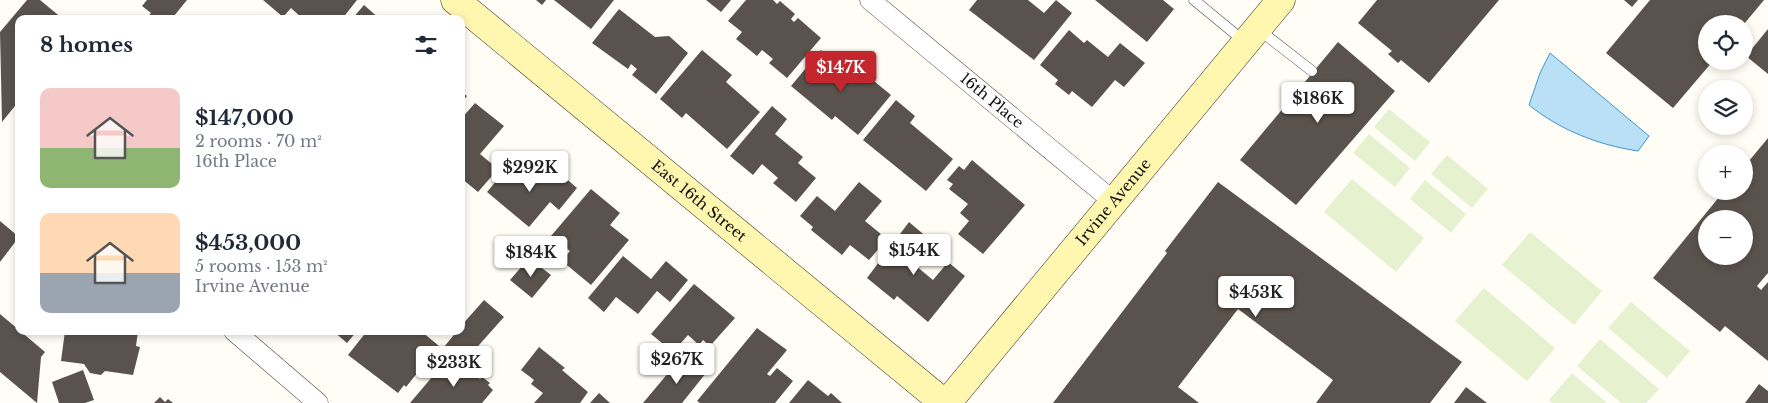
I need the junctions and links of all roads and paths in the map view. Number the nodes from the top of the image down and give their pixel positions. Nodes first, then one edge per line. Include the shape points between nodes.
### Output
1 (455, 0) edge
2 (870, 0) edge
3 (1194, 0) edge
4 (1281, 0) edge
5 (1251, 35) junction
6 (1312, 71) dead end
7 (1113, 202) junction
8 (239, 335) edge
9 (318, 403) edge
10 (945, 403) edge

1 - 10 street, East 16th Street
2 - 7 street, 16th Place
3 - 5 lane
4 - 5 street, Irvine Avenue
5 - 6 lane
5 - 7 street, Irvine Avenue
7 - 10 street, Irvine Avenue
8 - 9 street

